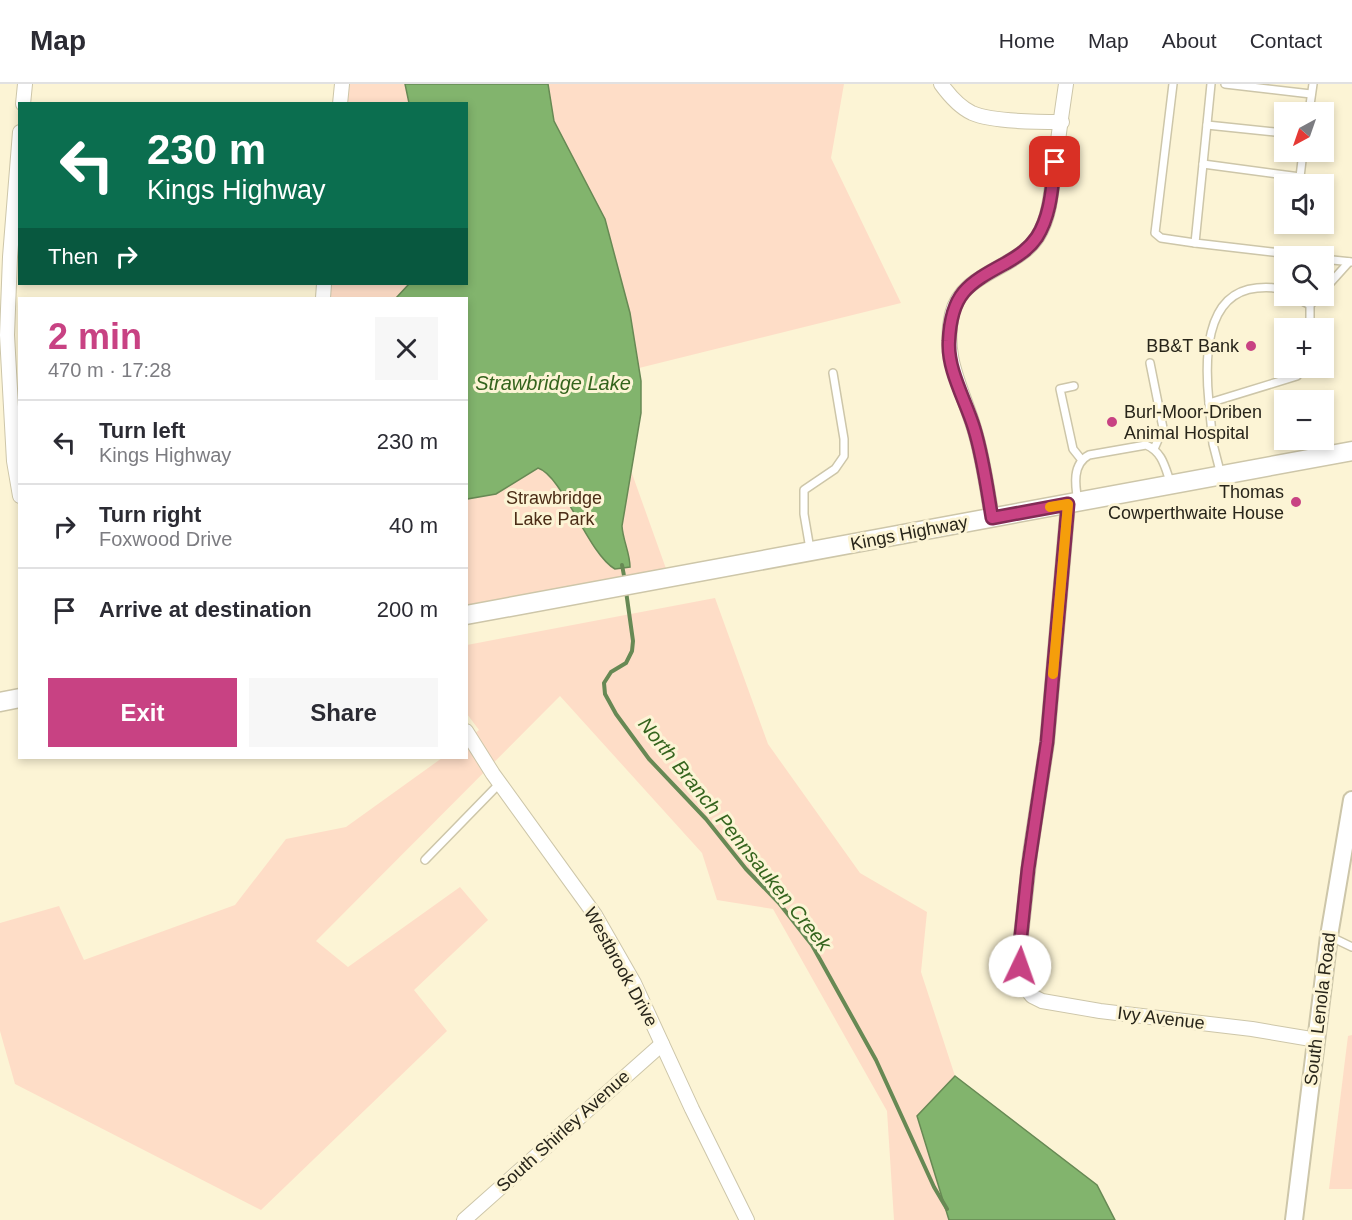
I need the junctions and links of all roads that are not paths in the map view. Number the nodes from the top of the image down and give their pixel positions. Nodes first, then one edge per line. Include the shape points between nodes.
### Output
1 (25, 84) edge
2 (342, 84) edge
3 (942, 84) edge
4 (1066, 84) edge
5 (1173, 84) edge
6 (1211, 84) edge
7 (1225, 84) edge
8 (1313, 84) edge
9 (1311, 94) junction
10 (22, 102) edge
11 (340, 102) edge
12 (1310, 102) edge
13 (1062, 122) junction
14 (1207, 124) junction
15 (1274, 132) edge
16 (18, 157) edge
17 (1302, 162) edge
18 (1203, 164) junction
19 (1195, 243) junction
20 (1274, 252) edge
21 (1334, 260) edge
22 (1350, 262) edge
23 (1334, 279) edge
24 (1274, 289) edge
25 (1149, 363) dead end
26 (833, 374) dead end
27 (1290, 378) edge
28 (1074, 386) dead end
29 (1209, 403) junction
30 (1154, 449) junction
31 (1352, 451) edge
32 (1081, 459) junction
33 (1221, 475) junction
34 (18, 484) edge
35 (1171, 484) junction
36 (1073, 503) junction
37 (992, 518) junction
38 (811, 551) junction
39 (468, 615) edge
40 (18, 698) edge
41 (0, 702) edge
42 (468, 734) edge
43 (500, 783) junction
44 (1352, 800) edge
45 (425, 860) dead end
46 (1329, 936) junction
47 (1352, 947) edge
48 (1317, 1040) junction
49 (662, 1044) junction
50 (464, 1220) edge
51 (747, 1220) edge
52 (1294, 1220) edge

1 - 10 street
2 - 11 street
3 - 13 street via 959,105 972,113 1000,119
4 - 13 street
5 - 19 lane via 1155,233 1161,238
6 - 14 lane
7 - 9 lane
8 - 9 lane
9 - 12 lane
13 - 37 street via 1049,207 1038,236 1016,258 965,290 952,315 948,344 975,430
14 - 15 lane
14 - 18 lane
16 - 34 street via 7,335
17 - 18 lane via 1300,177
18 - 19 lane
19 - 20 lane
21 - 22 lane
22 - 23 lane
24 - 29 lane via 1248,289 1230,298 1217,313 1208,359
25 - 30 lane via 1164,428
26 - 38 lane via 844,456 835,469 804,490
27 - 29 lane
28 - 32 lane via 1060,389 1073,448
29 - 33 lane
30 - 32 lane via 1146,445
30 - 35 lane via 1161,456
31 - 33 main road, Kings Highway
32 - 36 lane
33 - 35 main road, Kings Highway
35 - 36 main road, Kings Highway
36 - 37 main road, Kings Highway
36 - 48 street, Ivy Avenue via 1019,954 1024,987 1042,1001
37 - 38 main road, Kings Highway
38 - 39 main road, Kings Highway
40 - 41 main road
42 - 43 street, Westbrook Drive
43 - 45 lane
43 - 49 street, Westbrook Drive via 595,915 634,983
44 - 46 street, South Lenola Road
46 - 47 lane
46 - 48 street, South Lenola Road
48 - 52 street, South Lenola Road
49 - 50 street, South Shirley Avenue
49 - 51 street, Westbrook Drive

